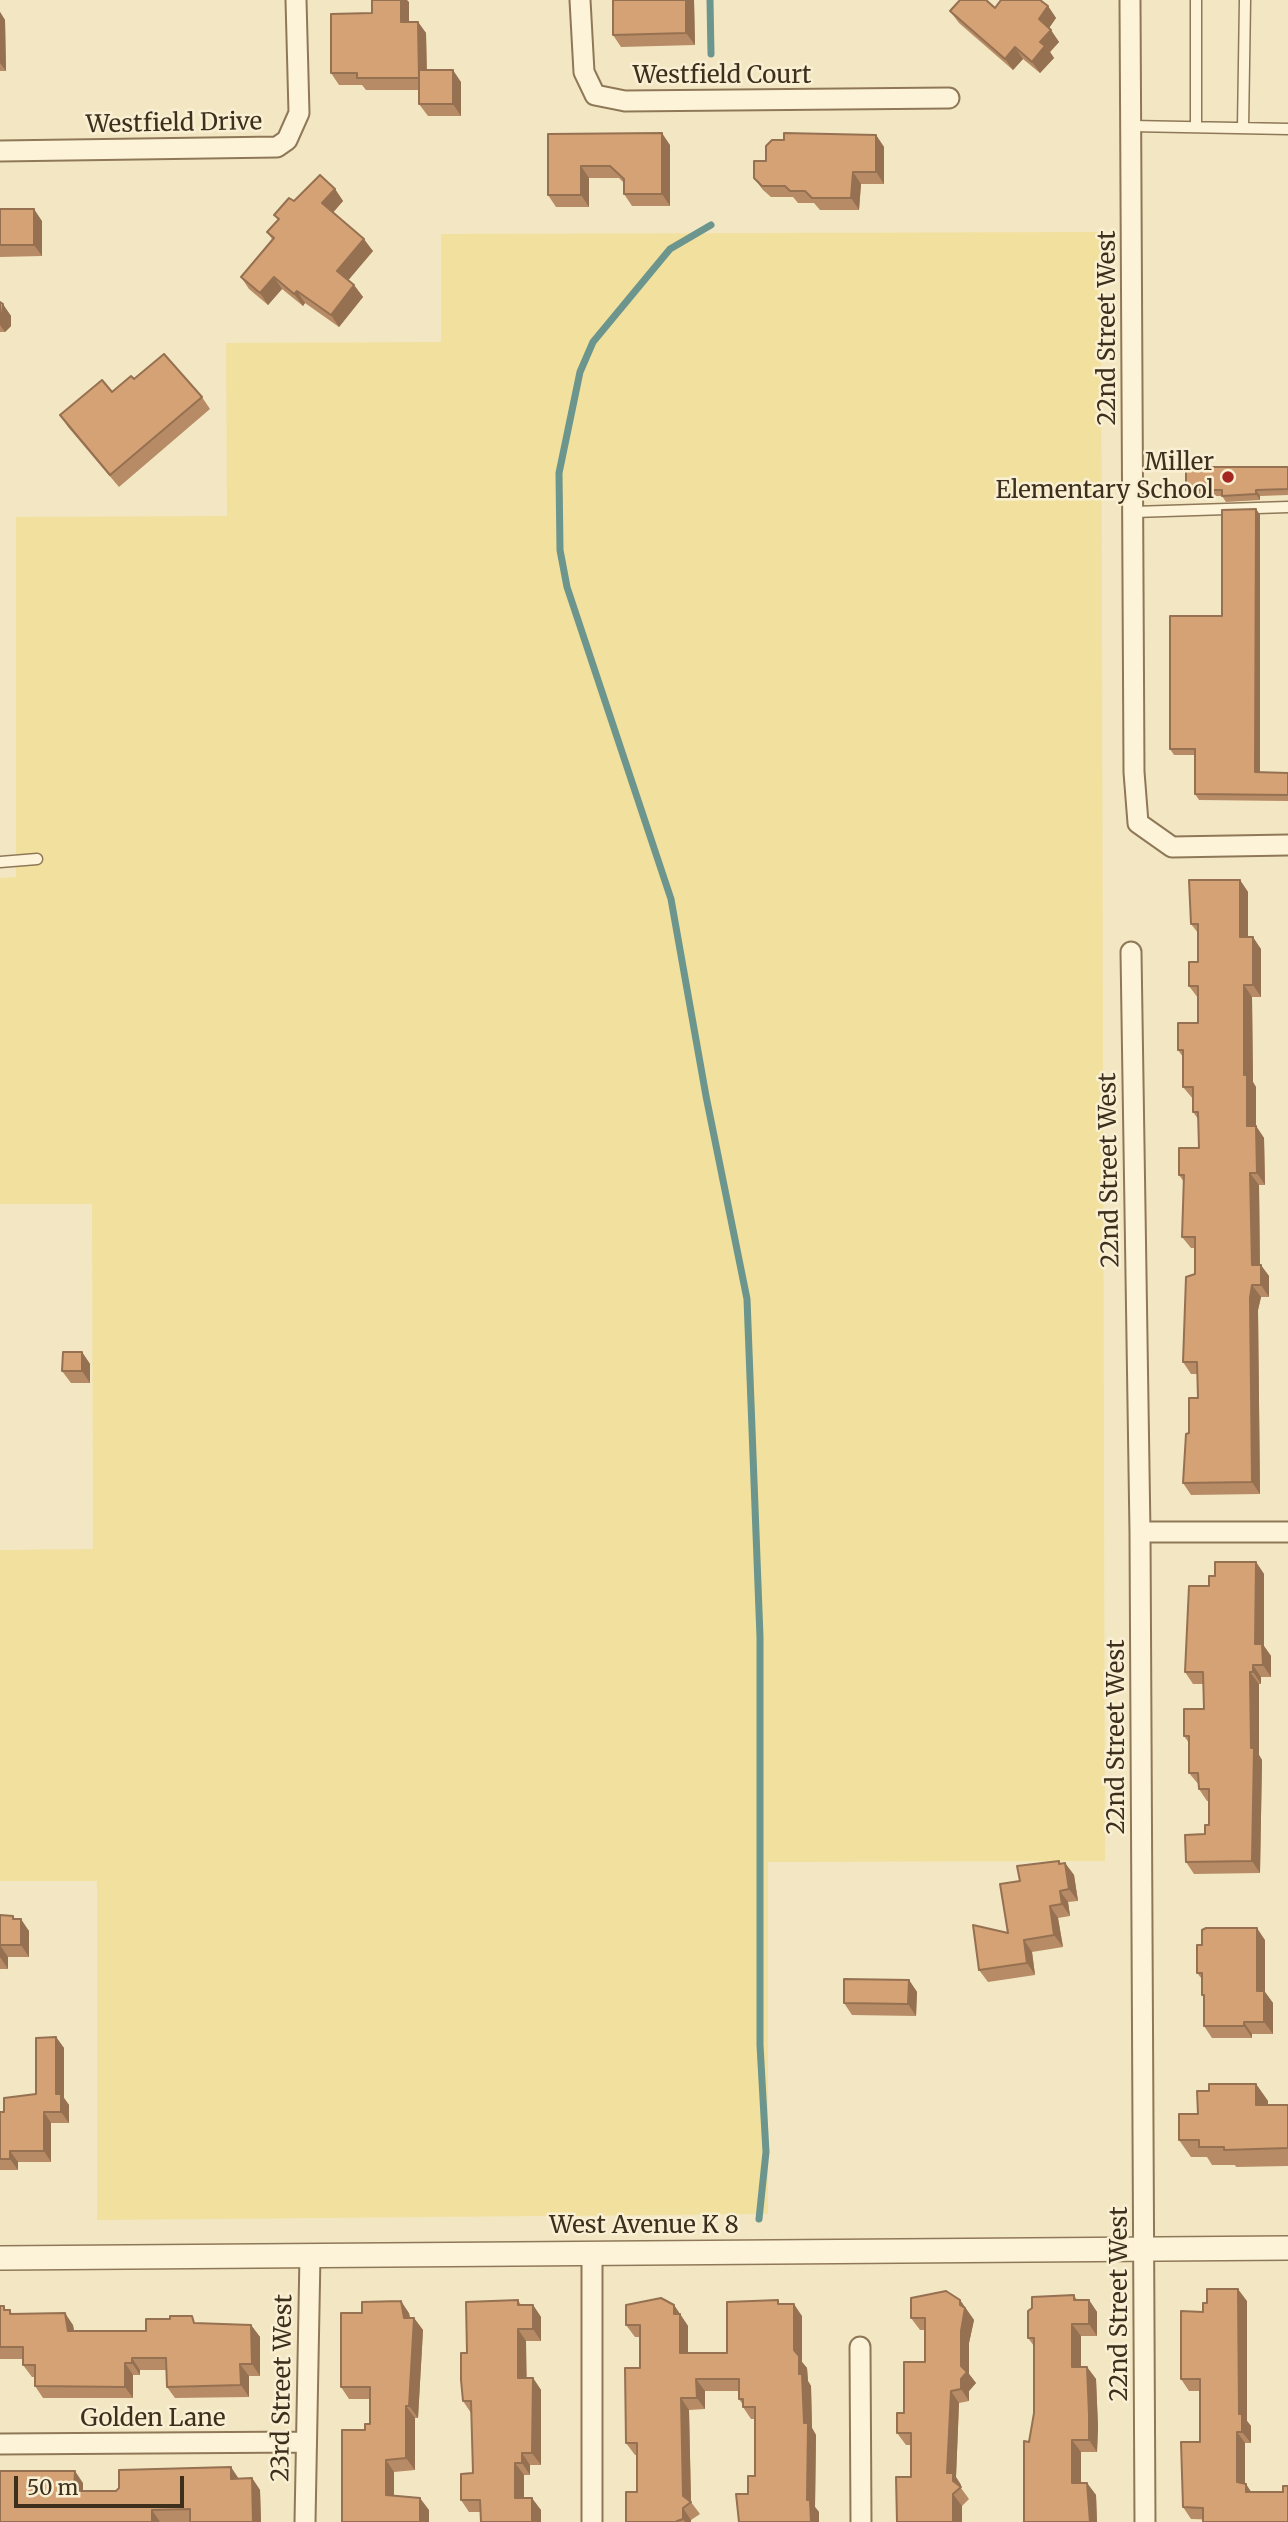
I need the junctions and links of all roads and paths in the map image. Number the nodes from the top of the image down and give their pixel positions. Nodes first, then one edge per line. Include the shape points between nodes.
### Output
1 (296, 0) edge
2 (580, 0) edge
3 (1130, 0) edge
4 (1196, 0) edge
5 (1245, 0) edge
6 (948, 98) dead end
7 (1131, 126) junction
8 (1196, 127) junction
9 (1243, 128) junction
10 (1288, 129) edge
11 (0, 151) edge
12 (1288, 507) edge
13 (1134, 512) junction
14 (1288, 845) edge
15 (37, 859) dead end
16 (0, 862) edge
17 (1131, 952) dead end
18 (1140, 1532) junction
19 (1288, 1532) edge
20 (1288, 2248) edge
21 (1145, 2251) junction
22 (592, 2253) junction
23 (310, 2255) junction
24 (0, 2258) edge
25 (860, 2347) dead end
26 (306, 2442) junction
27 (0, 2444) edge
28 (305, 2522) edge
29 (592, 2522) edge
30 (861, 2522) edge
31 (1145, 2522) edge

1 - 11 street, Westfield Drive via 299,113 287,140 277,147
2 - 6 street, Westfield Court via 584,72 595,95 625,102
3 - 7 street, 22nd Street West
4 - 8 lane
5 - 9 lane
7 - 8 lane
7 - 13 street, 22nd Street West
8 - 9 lane
9 - 10 lane
12 - 13 lane
13 - 14 street, 22nd Street West via 1138,823 1171,847
15 - 16 lane
17 - 18 street, 22nd Street West
18 - 19 street
18 - 21 street, 22nd Street West
20 - 21 street, West Avenue K 8
21 - 22 street, West Avenue K 8
21 - 31 street, 22nd Street West
22 - 23 street, West Avenue K 8
22 - 29 street
23 - 24 street, West Avenue K 8
23 - 26 street, 23rd Street West
25 - 30 street
26 - 27 street, Golden Lane
26 - 28 street, 23rd Street West

